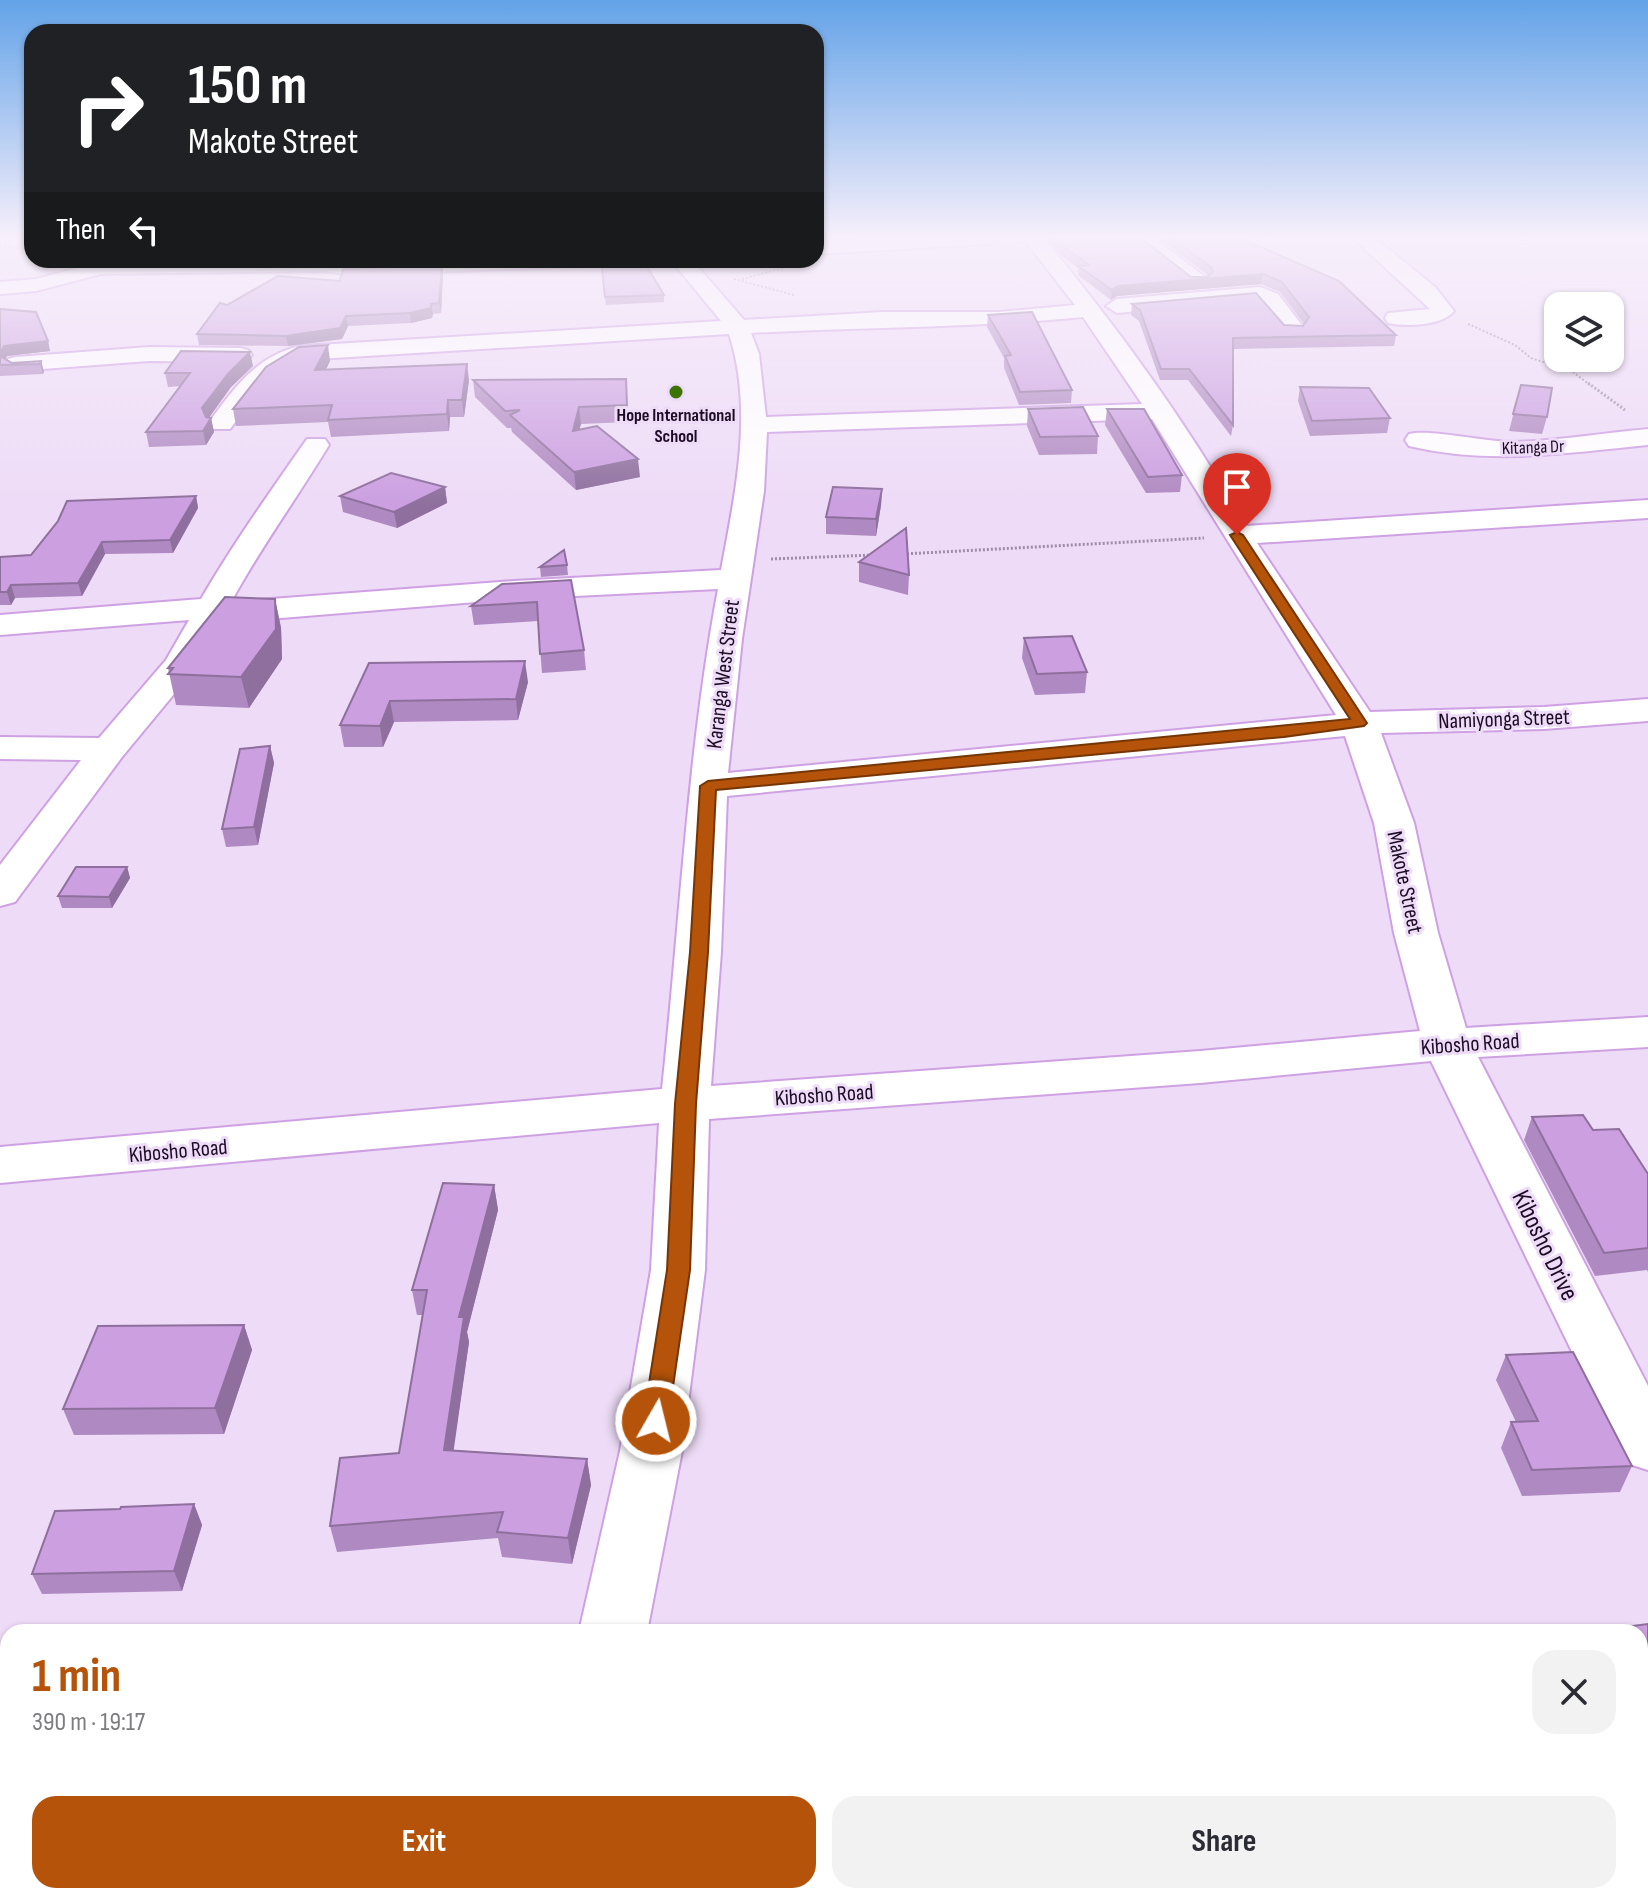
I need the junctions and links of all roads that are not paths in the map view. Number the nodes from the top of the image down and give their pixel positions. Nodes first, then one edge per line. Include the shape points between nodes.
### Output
1 (737, 326) edge
2 (722, 327) edge
3 (1109, 327) edge
4 (290, 356) junction
5 (16, 364) edge
6 (1159, 411) junction
7 (221, 424) dead end
8 (754, 425) junction
9 (1648, 437) edge
10 (1418, 440) dead end
11 (316, 445) dead end
12 (1648, 509) edge
13 (1237, 535) junction
14 (736, 570) junction
15 (211, 611) junction
16 (0, 625) edge
17 (1648, 710) edge
18 (1359, 723) junction
19 (0, 748) edge
20 (109, 749) junction
21 (708, 786) junction
22 (0, 893) edge
23 (1648, 1032) edge
24 (1447, 1044) junction
25 (685, 1104) junction
26 (166, 1151) junction
27 (0, 1155) edge
28 (0, 1165) edge
29 (1648, 1445) edge
30 (615, 1624) edge

1 - 8 street, Karanga West Street via 747,354
2 - 4 street via 392,345
3 - 6 street, Makote Street
4 - 5 street via 149,354
4 - 7 street via 264,371
6 - 8 street
6 - 13 street, Makote Street
8 - 14 street, Karanga West Street via 750,491
9 - 10 street, Kitanga Dr via 1514,450
11 - 15 street via 246,547
12 - 13 street
13 - 18 street, Makote Street
14 - 15 street
14 - 21 street, Karanga West Street
15 - 16 street
15 - 20 street via 181,664
17 - 18 street, Namiyonga Street
18 - 21 street
18 - 24 street, Makote Street via 1394,823 1416,933
19 - 20 street
20 - 22 street
21 - 25 street, Karanga West Street
23 - 24 street, Kibosho Road
24 - 25 street, Kibosho Road
24 - 29 street, Kibosho Drive
25 - 26 street, Kibosho Road
25 - 30 street, Karanga West Street via 678,1270 651,1451
26 - 27 street
26 - 28 street, Kibosho Road

